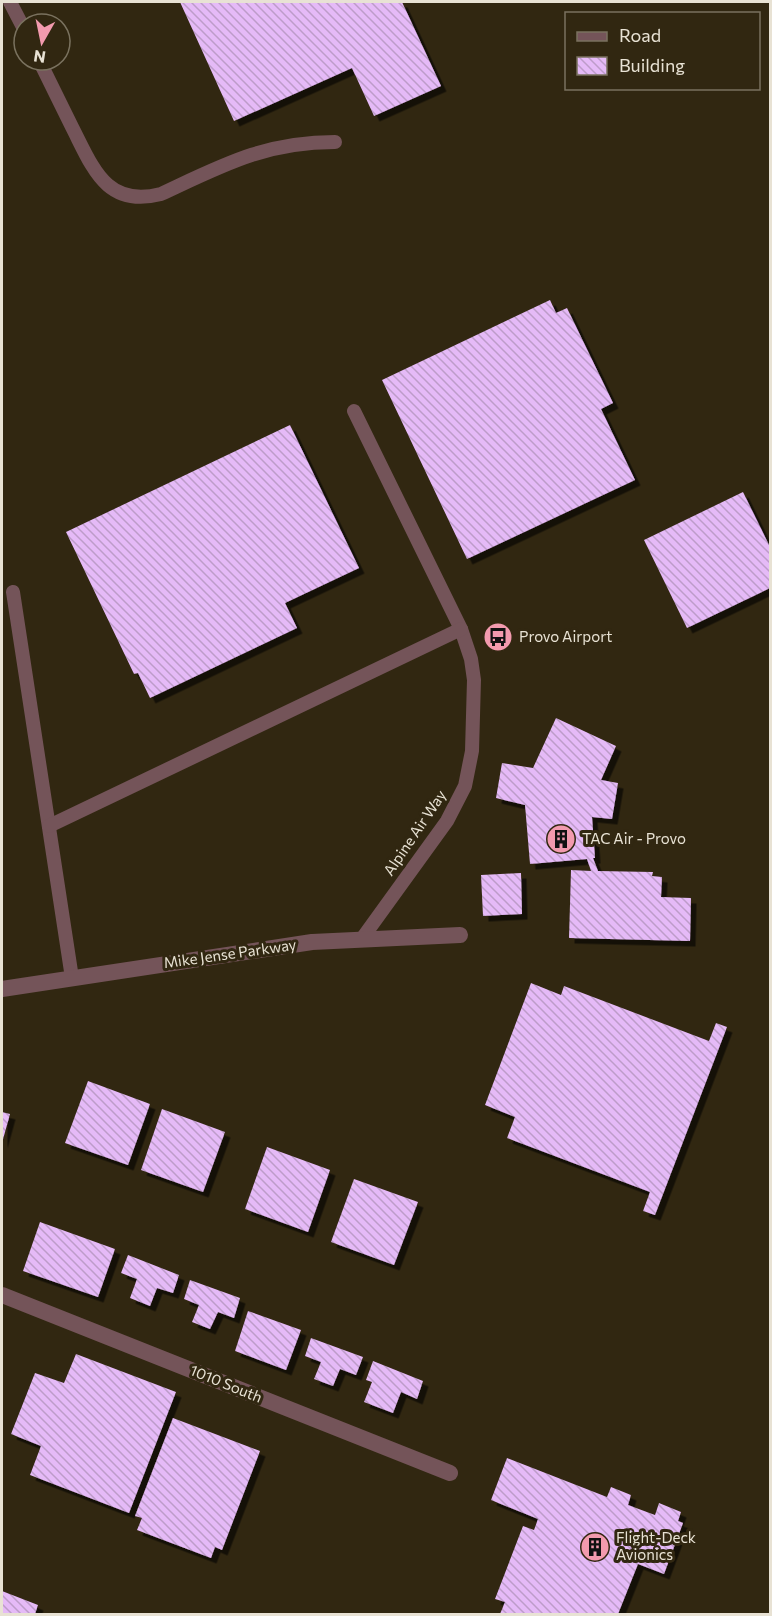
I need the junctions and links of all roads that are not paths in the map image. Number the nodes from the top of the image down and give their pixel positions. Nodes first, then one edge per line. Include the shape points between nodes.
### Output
1 (45, 72) edge
2 (335, 142) dead end
3 (354, 411) dead end
4 (13, 592) dead end
5 (461, 629) junction
6 (49, 826) junction
7 (460, 935) dead end
8 (361, 939) junction
9 (72, 978) junction
10 (2, 989) edge
11 (2, 1295) edge
12 (450, 1473) dead end

1 - 2 lane via 95,173 121,193 135,197 155,196 242,156 291,144
3 - 5 lane, Alpine Air Way
4 - 6 lane
5 - 6 lane
5 - 8 lane, Alpine Air Way via 474,680 472,751 465,786 447,821
6 - 9 lane
7 - 8 street, Mike Jense Parkway
8 - 9 street, Mike Jense Parkway via 263,949
9 - 10 street, Mike Jense Parkway
11 - 12 street, 1010 South

